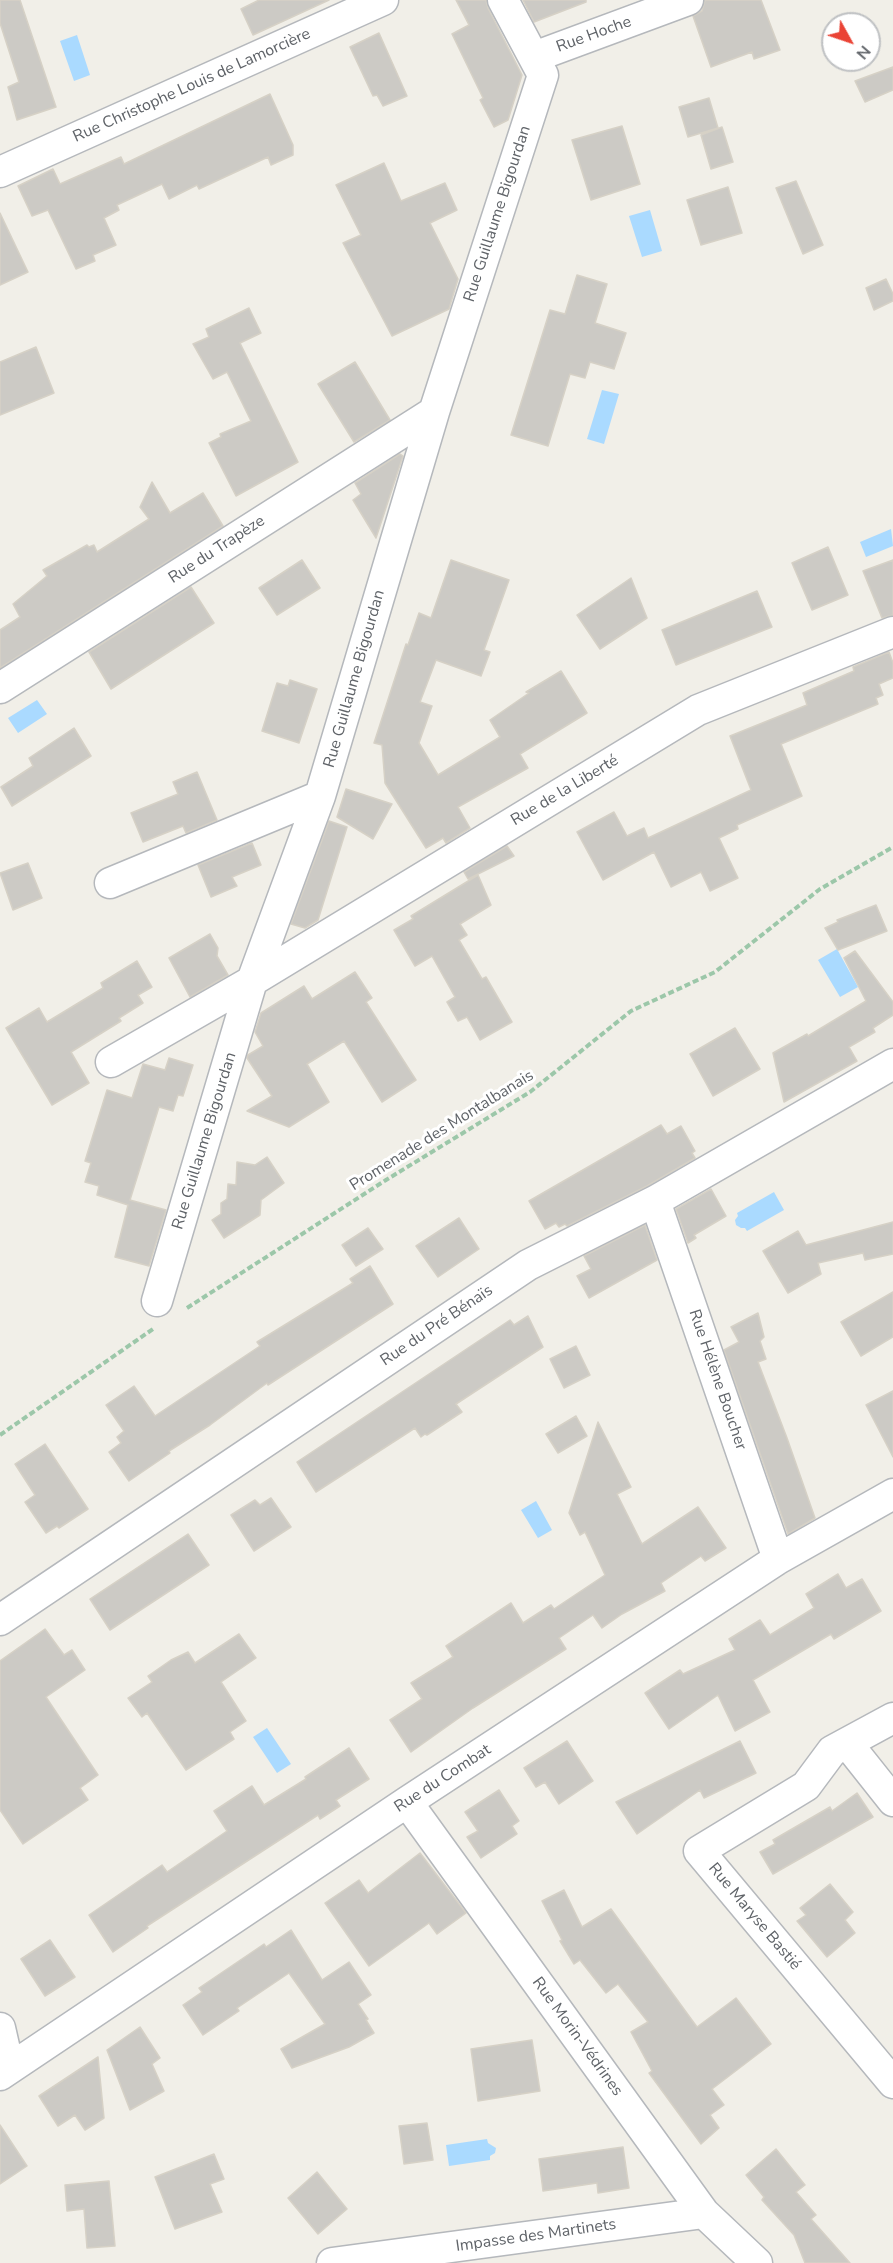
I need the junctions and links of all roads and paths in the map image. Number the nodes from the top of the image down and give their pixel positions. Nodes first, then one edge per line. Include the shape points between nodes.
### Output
1 (383, 0) edge
2 (503, 0) edge
3 (688, 0) edge
4 (534, 57) junction
5 (0, 172) edge
6 (434, 412) junction
7 (893, 632) edge
8 (0, 688) edge
9 (320, 796) junction
10 (893, 847) edge
11 (110, 883) dead end
12 (252, 981) junction
13 (111, 1062) dead end
14 (893, 1064) edge
15 (656, 1201) junction
16 (166, 1312) junction
17 (0, 1435) edge
18 (891, 1501) edge
19 (778, 1559) junction
20 (0, 1620) edge
21 (893, 1718) edge
22 (847, 1743) junction
23 (893, 1801) edge
24 (407, 1802) junction
25 (0, 2028) edge
26 (8, 2069) edge
27 (893, 2083) edge
28 (704, 2213) junction
29 (333, 2263) edge
30 (757, 2263) edge

1 - 5 street, Rue Christophe Louis de Lamorcière
2 - 4 street, Rue Guillaume Bigourdan
3 - 4 street, Rue Hoche
4 - 6 street, Rue Guillaume Bigourdan via 543,75
6 - 8 street, Rue du Trapèze
6 - 9 street, Rue Guillaume Bigourdan
7 - 12 street, Rue de la Liberté via 698,710
9 - 11 street
9 - 12 street, Rue Guillaume Bigourdan
10 - 16 path, Promenade des Montalbanais via 820,888 715,972 630,1011 530,1092
12 - 13 street, Rue de la Liberté
12 - 16 street, Rue Guillaume Bigourdan
14 - 15 street, Rue du Pré Bénaïs
15 - 19 street, Rue Hélène Boucher
15 - 20 street, Rue du Pré Bénaïs via 528,1265
16 - 17 path, Promenade des Montalbanais
18 - 19 street, Rue du Combat
19 - 24 street, Rue du Combat
21 - 22 street, Rue Maryse Bastié
22 - 23 street
22 - 27 street, Rue Maryse Bastié via 832,1751 806,1785 699,1851
24 - 26 street, Rue du Combat
24 - 28 street, Rue Morin-Védrines
25 - 26 street
28 - 29 street, Impasse des Martinets
28 - 30 street, Rue Morin-Védrines

